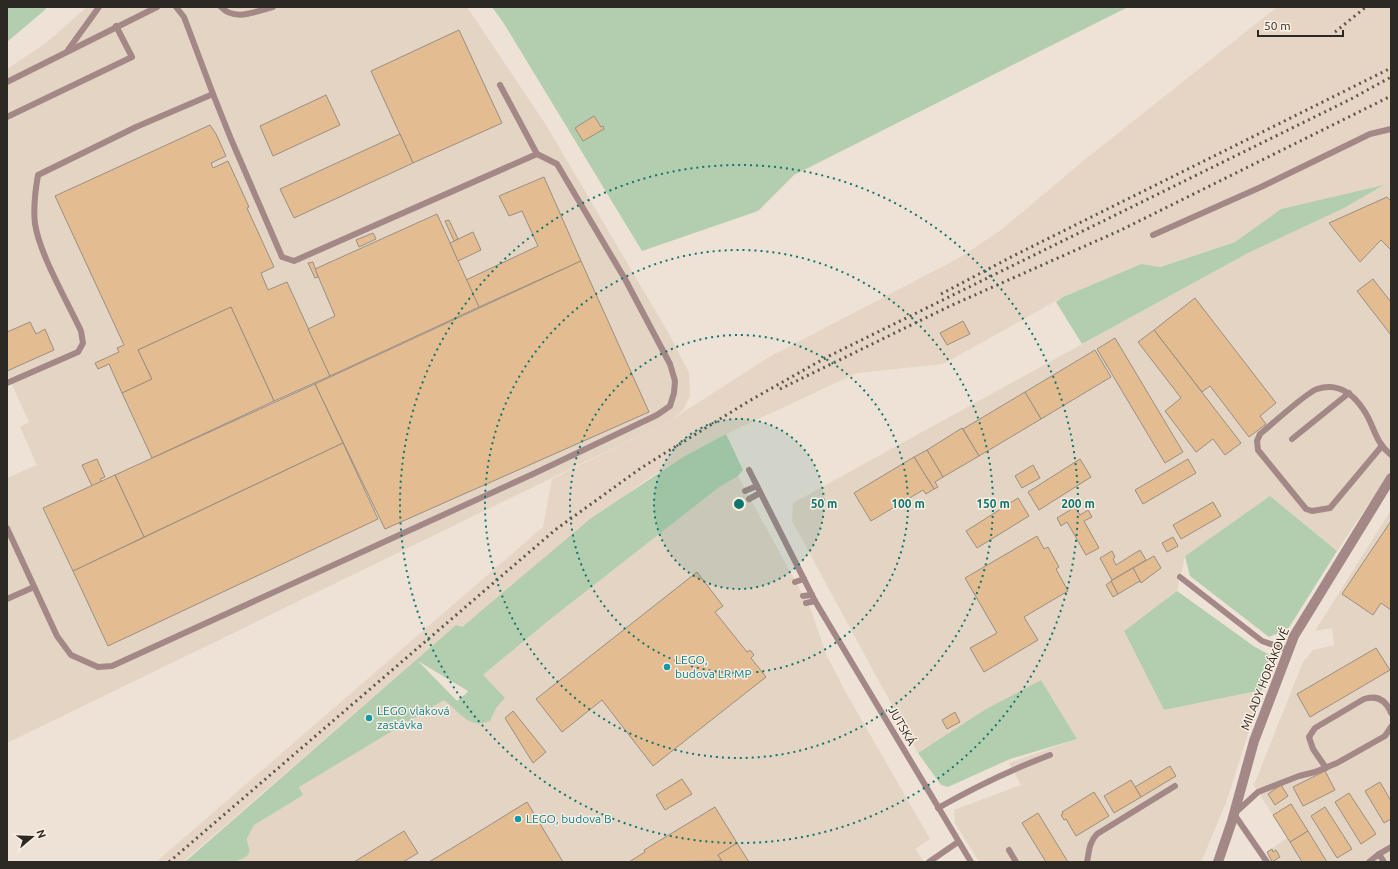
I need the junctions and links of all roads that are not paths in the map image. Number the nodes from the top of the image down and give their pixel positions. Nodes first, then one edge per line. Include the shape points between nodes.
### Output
1 (99, 7) edge
2 (157, 7) edge
3 (176, 7) edge
4 (221, 7) edge
5 (256, 7) edge
6 (273, 7) edge
7 (247, 14) junction
8 (116, 26) junction
9 (67, 51) junction
10 (7, 82) edge
11 (500, 86) dead end
12 (213, 94) junction
13 (7, 117) edge
14 (1391, 129) edge
15 (537, 154) junction
16 (1153, 235) dead end
17 (7, 383) edge
18 (1349, 393) junction
19 (1292, 439) dead end
20 (1381, 447) junction
21 (1391, 455) edge
22 (749, 470) dead end
23 (1391, 478) edge
24 (756, 486) junction
25 (746, 491) dead end
26 (760, 493) junction
27 (749, 499) dead end
28 (7, 528) edge
29 (1180, 577) dead end
30 (804, 579) junction
31 (795, 582) dead end
32 (34, 587) junction
33 (803, 596) dead end
34 (814, 598) junction
35 (7, 599) edge
36 (806, 602) dead end
37 (1288, 650) junction
38 (1391, 713) edge
39 (1391, 727) edge
40 (1050, 755) dead end
41 (1326, 768) junction
42 (1175, 786) dead end
43 (938, 808) junction
44 (1234, 814) junction
45 (958, 842) junction
46 (1391, 847) edge
47 (1009, 850) dead end
48 (1379, 854) junction
49 (929, 862) edge
50 (971, 862) edge
51 (1016, 862) edge
52 (1087, 862) edge
53 (1218, 862) edge
54 (1267, 862) edge
55 (1369, 862) edge
56 (1384, 862) edge

1 - 9 lane
2 - 8 lane
3 - 12 lane via 184,17
4 - 7 lane via 229,14
5 - 7 lane
6 - 7 lane
8 - 9 lane
8 - 13 lane via 132,57
9 - 10 lane
11 - 15 lane
12 - 15 lane via 230,140 282,257 294,261
12 - 17 lane via 136,127 38,175 34,195 35,225 47,259 81,331 82,343 78,352
14 - 16 lane via 1370,134 1261,188
15 - 32 lane via 557,164 653,331 670,364 675,382 670,406 657,415 540,470 112,666 98,667 72,655 57,636
18 - 19 lane
18 - 20 lane via 1364,410
18 - 20 lane via 1339,388 1316,389 1260,434 1257,441 1258,450 1306,509 1312,511 1330,508
20 - 21 lane
22 - 24 lane, JUTSKÁ
23 - 37 street, MILADY HORÁKOVÉ via 1294,636
24 - 25 lane
24 - 26 lane, JUTSKÁ
26 - 27 lane
26 - 30 lane, JUTSKÁ
28 - 32 lane
29 - 37 lane via 1262,641
30 - 31 lane
30 - 34 lane, JUTSKÁ
32 - 35 lane
33 - 34 lane
34 - 36 lane
34 - 43 lane, JUTSKÁ
37 - 44 street, MILADY HORÁKOVÉ via 1254,741
38 - 41 lane via 1381,699 1372,696 1315,728 1309,737 1313,750
39 - 41 lane via 1385,736
40 - 43 lane via 979,784
41 - 44 lane via 1258,792
42 - 52 lane via 1097,834 1092,839
43 - 45 lane, JUTSKÁ
44 - 53 street, MILADY HORÁKOVÉ
44 - 54 lane
45 - 49 lane
45 - 50 lane, JUTSKÁ
46 - 48 lane
47 - 51 lane
48 - 55 lane
48 - 56 lane

